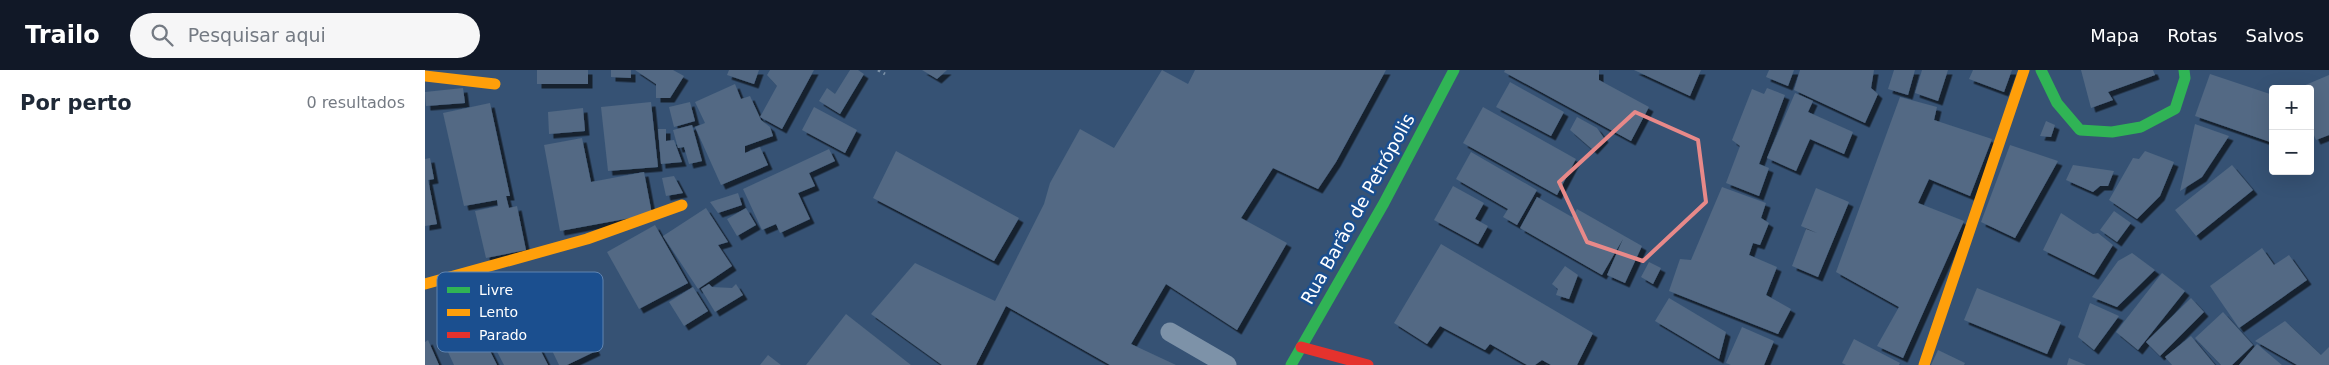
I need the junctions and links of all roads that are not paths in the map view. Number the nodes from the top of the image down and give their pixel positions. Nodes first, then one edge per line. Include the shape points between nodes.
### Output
1 (1454, 70) edge
2 (2024, 70) edge
3 (2041, 70) edge
4 (2184, 70) edge
5 (425, 76) edge
6 (495, 84) dead end
7 (682, 205) dead end
8 (470, 272) edge
9 (1170, 332) dead end
10 (1301, 347) junction
11 (1227, 365) edge
12 (1291, 365) edge
13 (1368, 365) edge
14 (1924, 365) edge

1 - 10 street, Rua Barão de Petrópolis via 1384,204
2 - 14 street
3 - 4 street via 2062,112 2080,130 2112,132 2141,128 2175,109 2185,78
5 - 6 street
7 - 8 street via 564,247
9 - 11 lane
10 - 12 street, Rua Barão de Petrópolis
10 - 13 street

